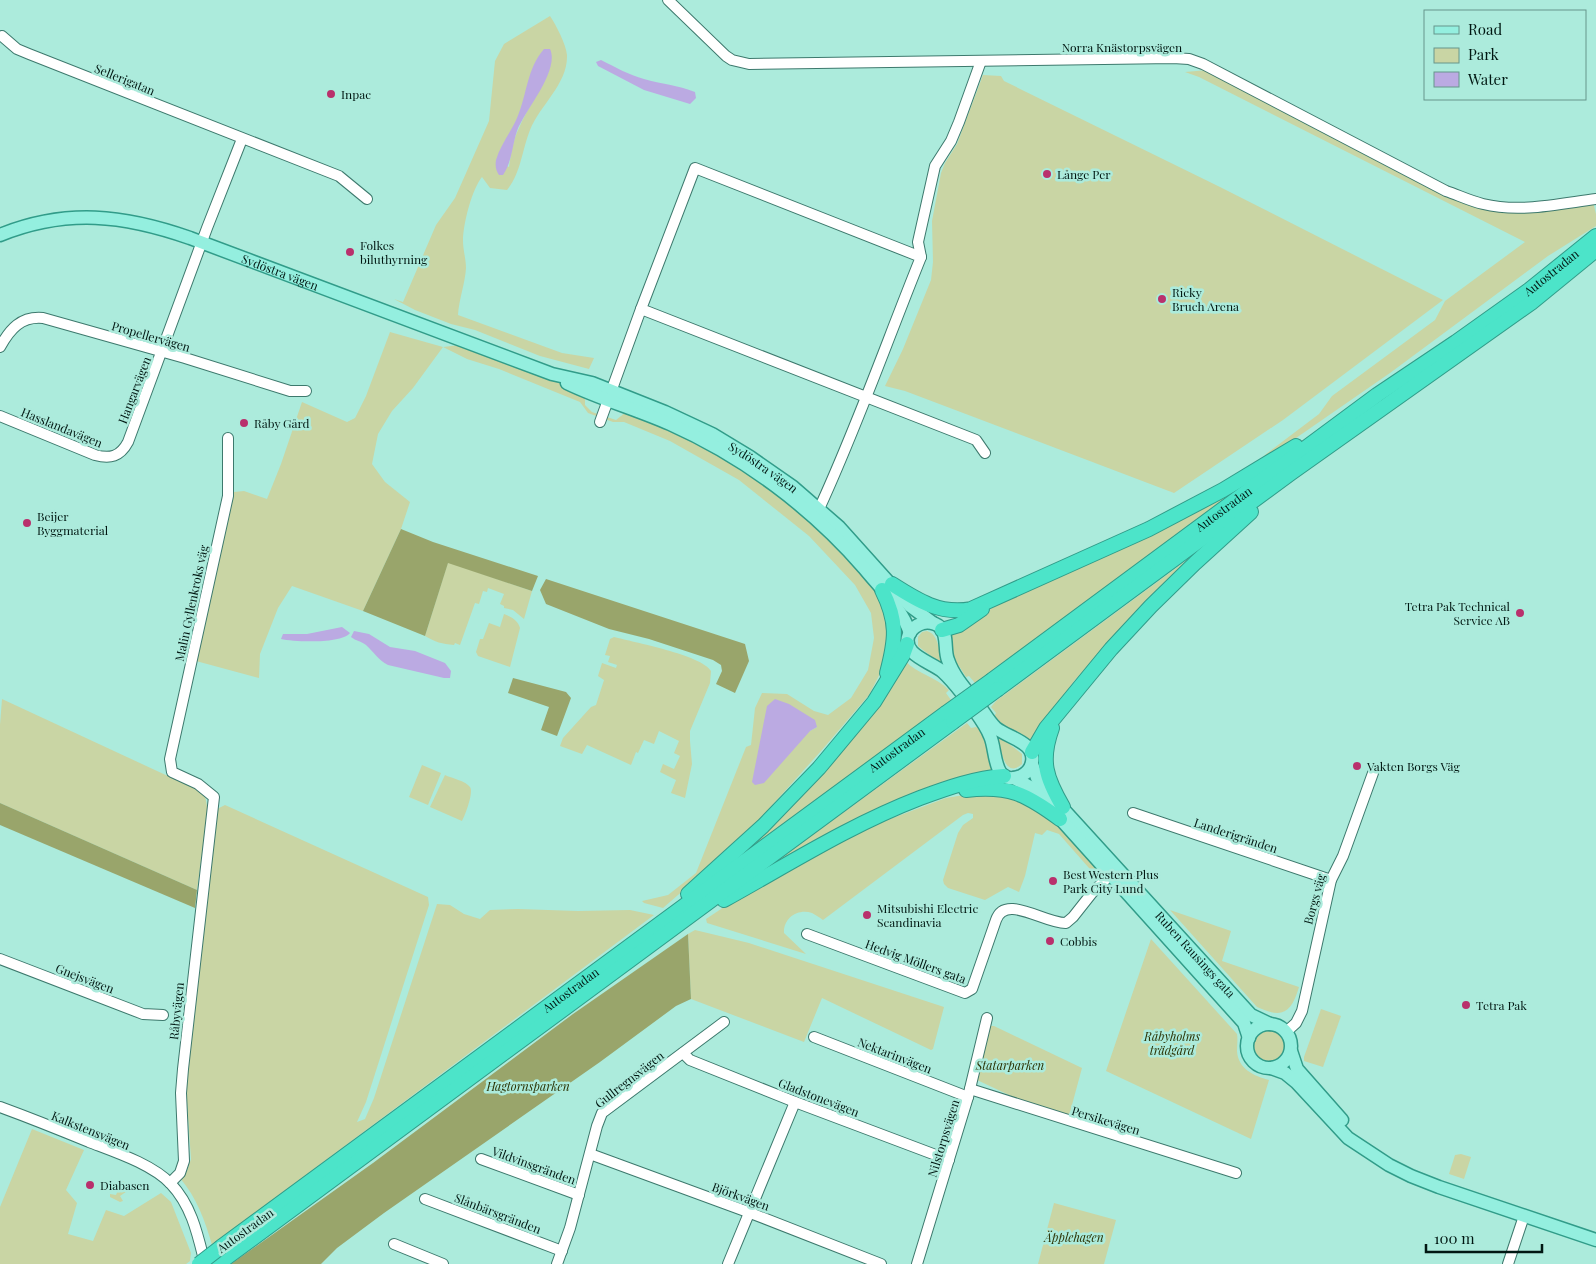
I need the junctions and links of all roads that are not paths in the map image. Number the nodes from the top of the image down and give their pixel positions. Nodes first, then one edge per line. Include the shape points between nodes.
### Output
1 (668, 0) edge
2 (2, 36) dead end
3 (981, 61) junction
4 (242, 139) junction
5 (1596, 198) edge
6 (367, 199) dead end
7 (0, 235) edge
8 (1596, 236) edge
9 (202, 243) junction
10 (1596, 250) edge
11 (921, 257) junction
12 (641, 309) junction
13 (0, 347) edge
14 (162, 352) junction
15 (306, 391) dead end
16 (1377, 395) junction
17 (609, 396) junction
18 (866, 397) junction
19 (0, 416) edge
20 (600, 422) dead end
21 (228, 438) dead end
22 (985, 453) dead end
23 (115, 456) joint
24 (1291, 474) junction
25 (819, 509) junction
26 (887, 587) junction
27 (999, 597) junction
28 (938, 626) junction
29 (908, 639) junction
30 (995, 685) junction
31 (883, 688) junction
32 (1058, 714) junction
33 (949, 718) junction
34 (1032, 758) junction
35 (172, 772) joint
36 (1373, 773) dead end
37 (1009, 777) junction
38 (928, 795) junction
39 (1062, 813) junction
40 (1132, 814) dead end
41 (1114, 871) junction
42 (1331, 880) junction
43 (673, 929) junction
44 (807, 934) dead end
45 (638, 940) junction
46 (0, 959) edge
47 (163, 1015) dead end
48 (987, 1018) dead end
49 (724, 1022) dead end
50 (1270, 1024) junction
51 (1286, 1032) junction
52 (814, 1037) dead end
53 (1249, 1038) junction
54 (1291, 1051) junction
55 (683, 1053) junction
56 (1271, 1068) junction
57 (969, 1093) junction
58 (795, 1102) junction
59 (0, 1106) edge
60 (1364, 1147) junction
61 (590, 1154) junction
62 (481, 1159) dead end
63 (949, 1160) junction
64 (1236, 1173) dead end
65 (170, 1183) junction
66 (579, 1195) junction
67 (425, 1199) dead end
68 (748, 1212) junction
69 (1524, 1216) junction
70 (1596, 1240) edge
71 (394, 1244) dead end
72 (221, 1257) edge
73 (561, 1260) edge
74 (199, 1264) edge
75 (205, 1264) edge
76 (443, 1264) edge
77 (728, 1264) edge
78 (882, 1264) edge
79 (917, 1264) edge
80 (1508, 1264) edge

1 - 3 street, Norra Knästorpsvägen via 722,52 737,62
2 - 4 street, Sellerigatan via 17,49
3 - 5 street, Norra Knästorpsvägen via 1189,60 1203,64 1446,191 1472,201 1515,208
3 - 11 street via 951,141 935,166 918,242
4 - 6 street, Sellerigatan via 339,176
4 - 9 street
7 - 9 main road, Sydöstra vägen via 48,221 97,217 144,224
8 - 16 highway, Autostradan via 1529,290
9 - 14 street, Hangarvägen
9 - 17 main road, Sydöstra vägen via 552,374 592,383
10 - 24 highway, Autostradan via 1531,303
11 - 12 street via 694,168
11 - 18 street
12 - 17 street
12 - 18 street
13 - 14 street, Propellervägen via 14,327 26,319 36,318
14 - 15 street, Propellervägen via 290,391
14 - 23 street, Hangarvägen via 128,442
16 - 27 highway via 1184,511
16 - 30 highway, Autostradan
17 - 20 street
17 - 25 main road, Sydöstra vägen via 691,424 731,445
17 - 26 main road, Sydöstra vägen via 696,437 765,478 807,511
18 - 22 street via 976,440
18 - 25 street
19 - 23 street, Hasslandavägen via 95,455
21 - 35 street, Malin Gyllenkroks väg via 228,496 170,759
24 - 30 highway, Autostradan
24 - 32 highway via 1151,606
25 - 26 main road, Sydöstra vägen via 839,526
26 - 27 highway via 947,610 971,609
26 - 28 main road, Sydöstra vägen
26 - 29 main road, Sydöstra vägen via 902,613
26 - 31 highway via 894,626
27 - 28 highway via 959,625
28 - 29 main road via 926,622 920,624
28 - 34 main road via 945,638 946,656 954,673 995,728 1025,744
29 - 31 highway
29 - 37 main road via 913,654 942,671 960,691 990,734 996,767
30 - 33 highway, Autostradan, bridge
31 - 45 highway via 862,718 784,806
32 - 34 highway via 1041,736
32 - 39 highway via 1048,739 1045,761
33 - 43 highway, Autostradan
33 - 45 highway, Autostradan
34 - 37 main road via 1025,774
34 - 39 main road, Ruben Rausings gata via 1041,784
35 - 65 street, Råbyvägen via 198,784 214,797 181,1092 184,1161 180,1173
36 - 42 street, Borgs väg
37 - 38 highway via 976,780
37 - 39 main road, Ruben Rausings gata via 1035,791
38 - 39 highway via 971,789 1004,789
38 - 43 highway via 852,828
39 - 41 main road, Ruben Rausings gata
40 - 42 street, Landerigränden
41 - 44 street, Hedvig Möllers gata via 1066,923 1013,909 1000,911 972,989 965,993
41 - 50 main road, Ruben Rausings gata via 1252,1015
41 - 53 main road, Ruben Rausings gata via 1244,1023
42 - 51 street, Borgs väg via 1302,1012
43 - 72 highway, Autostradan
45 - 72 highway, Autostradan
46 - 47 street, Gnejsvägen via 143,1014
48 - 57 street, Nilstorpsvägen
49 - 55 street, Gullregnsvägen
50 - 51 main road, Ruben Rausings gata
50 - 53 main road via 1257,1028
51 - 54 main road, Ruben Rausings gata via 1291,1041
52 - 57 street, Nektarinvägen
53 - 56 main road, Ruben Rausings gata via 1247,1045 1252,1059
54 - 56 main road via 1282,1064
54 - 60 main road, Ruben Rausings gata via 1297,1069
55 - 58 street, Gladstonevägen via 690,1060
55 - 61 street, Gullregnsvägen via 602,1112
56 - 60 main road, Ruben Rausings gata via 1296,1082 1348,1138
57 - 63 street, Nilstorpsvägen
57 - 64 street, Persikevägen
58 - 63 street, Gladstonevägen
58 - 68 street
59 - 65 street, Kalkstensvägen via 130,1159
60 - 69 main road, Ruben Rausings gata via 1411,1176
61 - 66 street, Gullregnsvägen
61 - 68 street, Björkvägen
62 - 66 street, Vildvinsgränden
63 - 79 street, Nilstorpsvägen
65 - 75 street via 189,1210
66 - 73 street, Gullregnsvägen
67 - 73 street, Slånbärsgränden
68 - 77 street
68 - 78 street, Björkvägen
69 - 70 main road, Ruben Rausings gata
69 - 80 street
71 - 76 street
72 - 74 highway, Autostradan, bridge

